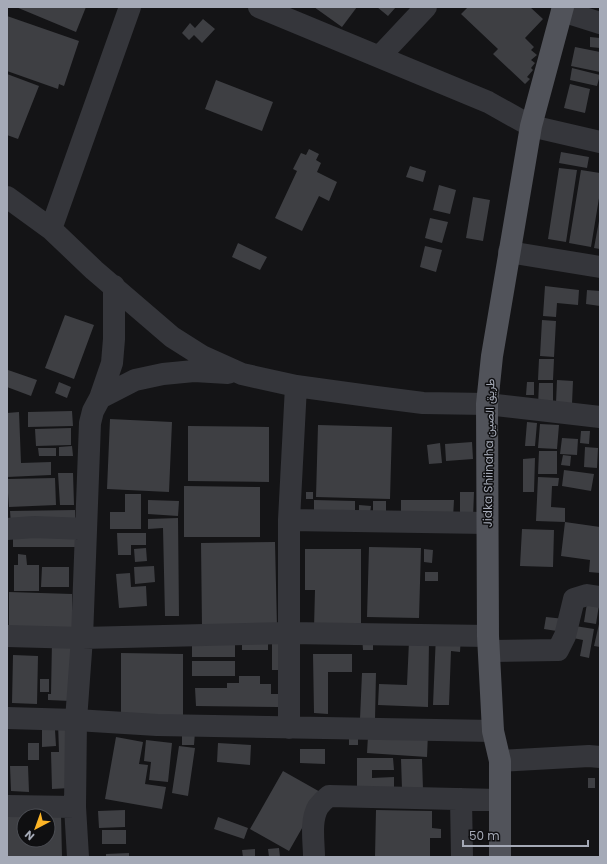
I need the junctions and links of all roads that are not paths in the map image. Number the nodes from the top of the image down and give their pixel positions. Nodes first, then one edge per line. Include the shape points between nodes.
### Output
1 (130, 7) edge
2 (259, 7) edge
3 (426, 7) edge
4 (562, 9) edge
5 (600, 23) edge
6 (380, 56) junction
7 (531, 126) junction
8 (600, 142) edge
9 (7, 197) edge
10 (51, 229) junction
11 (509, 252) junction
12 (600, 267) edge
13 (114, 286) junction
14 (242, 374) junction
15 (296, 386) junction
16 (100, 398) junction
17 (488, 404) junction
18 (600, 417) edge
19 (289, 520) junction
20 (487, 523) junction
21 (7, 529) edge
22 (86, 529) junction
23 (600, 597) edge
24 (289, 633) junction
25 (7, 636) edge
26 (82, 638) junction
27 (489, 644) junction
28 (7, 718) edge
29 (76, 720) junction
30 (289, 728) junction
31 (494, 731) junction
32 (600, 757) edge
33 (500, 761) junction
34 (461, 799) junction
35 (500, 800) junction
36 (7, 806) edge
37 (75, 807) junction
38 (78, 857) edge
39 (314, 857) edge
40 (462, 857) edge
41 (500, 857) edge

1 - 10 street
2 - 6 street
3 - 6 street
4 - 5 street
4 - 7 main road, Jidka Shiinaha طريق الصين
6 - 7 street via 488,102
7 - 8 street
7 - 11 main road, Jidka Shiinaha طريق الصين
9 - 10 street
10 - 13 street
11 - 12 street
11 - 17 main road, Jidka Shiinaha طريق الصين via 492,356
13 - 14 street via 172,337 202,356
13 - 16 street via 112,363
14 - 15 street
14 - 16 street via 194,371 163,374 135,380
15 - 17 street via 423,403
15 - 19 street
16 - 22 street via 90,423
17 - 18 street
17 - 20 main road, Jidka Shiinaha طريق الصين
19 - 20 street
19 - 24 street
20 - 27 main road, Jidka Shiinaha طريق الصين
21 - 22 street
22 - 26 street
23 - 27 street via 586,596 574,599 565,636 558,650
24 - 26 street
24 - 27 street
24 - 30 street
25 - 26 street
26 - 29 street
27 - 31 main road, Jidka Shiinaha طريق الصين
28 - 29 street
29 - 30 street
29 - 37 street
30 - 31 street
31 - 33 main road, Jidka Shiinaha طريق الصين
32 - 33 street
33 - 35 main road, Jidka Shiinaha طريق الصين
34 - 35 street
34 - 39 street via 329,796 318,806 315,814
34 - 40 street
35 - 41 main road, Jidka Shiinaha طريق الصين
36 - 37 street
37 - 38 street

